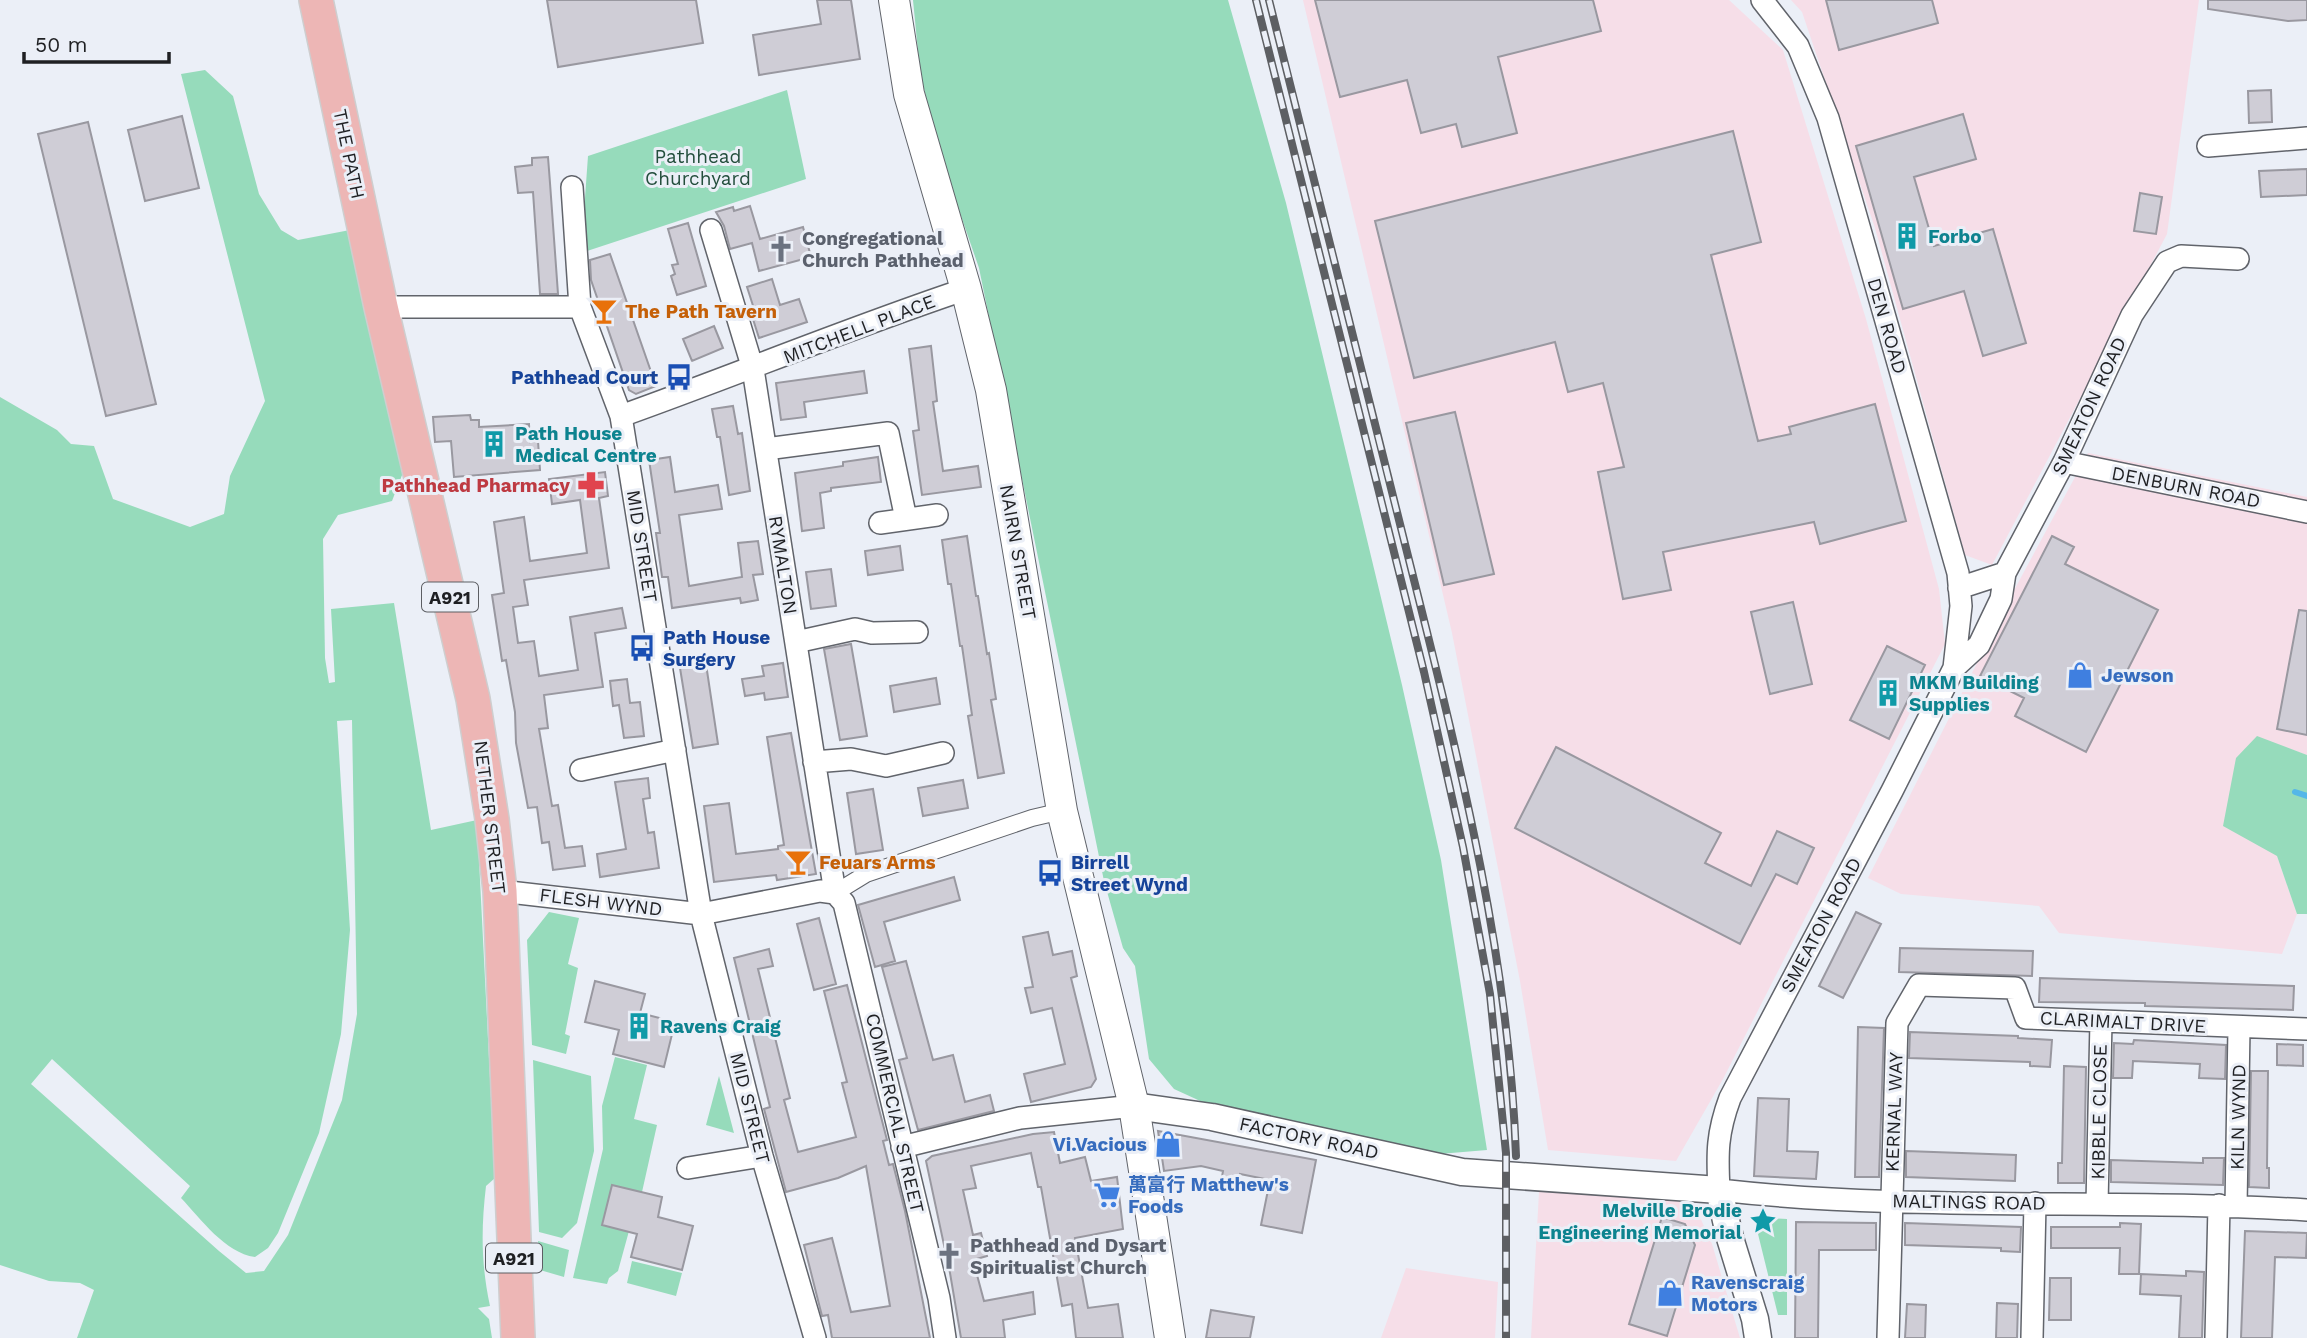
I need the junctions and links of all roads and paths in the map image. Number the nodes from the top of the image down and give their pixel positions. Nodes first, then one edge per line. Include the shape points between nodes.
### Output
1 (316, 0) edge
2 (894, 0) edge
3 (1762, 0) edge
4 (2307, 138) edge
5 (2208, 146) dead end
6 (572, 187) dead end
7 (711, 230) dead end
8 (2238, 259) dead end
9 (966, 289) junction
10 (382, 307) junction
11 (580, 307) junction
12 (753, 369) junction
13 (621, 416) junction
14 (766, 449) junction
15 (2064, 462) junction
16 (2307, 512) edge
17 (937, 515) dead end
18 (906, 519) junction
19 (880, 523) dead end
20 (2005, 573) junction
21 (1959, 588) junction
22 (917, 632) dead end
23 (796, 642) junction
24 (1954, 668) junction
25 (675, 750) junction
26 (943, 753) dead end
27 (814, 762) junction
28 (581, 770) dead end
29 (1062, 811) junction
30 (500, 891) junction
31 (835, 893) junction
32 (701, 914) junction
33 (2101, 1021) junction
34 (1897, 1023) joint
35 (2239, 1028) junction
36 (2307, 1029) edge
37 (1134, 1106) junction
38 (902, 1147) junction
39 (762, 1156) junction
40 (688, 1168) dead end
41 (1719, 1190) junction
42 (1892, 1201) junction
43 (2035, 1203) junction
44 (2096, 1204) junction
45 (2228, 1206) junction
46 (2307, 1210) edge
47 (517, 1338) edge
48 (815, 1338) edge
49 (945, 1338) edge
50 (1170, 1338) edge
51 (1758, 1338) edge
52 (1888, 1338) edge
53 (2032, 1338) edge
54 (2216, 1338) edge

1 - 10 main road, THE PATH / A921
2 - 9 main road, NAIRN STREET via 909,94
3 - 21 street, DEN ROAD via 1798,46 1828,118
4 - 5 street
6 - 11 street, MID STREET
7 - 12 street
8 - 15 street, SMEATON ROAD via 2181,256 2167,262 2132,315
9 - 12 street, MITCHELL PLACE
9 - 29 main road, NAIRN STREET via 991,390
10 - 11 street
10 - 30 main road, NETHER STREET / A921 via 473,699
11 - 13 street, MID STREET
12 - 13 street, MITCHELL PLACE
12 - 14 street, RYMALTON
13 - 25 street, MID STREET
14 - 18 street via 888,433
14 - 23 street, RYMALTON
15 - 16 street, DENBURN ROAD
15 - 20 street, SMEATON ROAD
17 - 18 street
18 - 19 street
20 - 21 street
20 - 24 street, SMEATON ROAD via 2001,599 1979,646
21 - 24 street, DEN ROAD
22 - 23 street via 855,629
23 - 27 street, RYMALTON
24 - 41 street, SMEATON ROAD via 1730,1098 1717,1149
25 - 28 street
25 - 32 street, MID STREET
26 - 27 street via 886,766 851,759
27 - 31 street, RYMALTON
29 - 31 street via 866,874
29 - 37 main road, NAIRN STREET
30 - 32 street, FLESH WYND
30 - 47 main road, NETHER STREET / A921
31 - 32 street, FLESH WYND via 820,891
31 - 38 street, COMMERCIAL STREET via 844,903
32 - 39 street, MID STREET
33 - 34 street, CLARIMALT DRIVE via 2026,1018 2015,988 1919,985
33 - 35 street, CLARIMALT DRIVE
33 - 44 street, KIBBLE CLOSE
34 - 42 street, KERNAL WAY
35 - 36 street, CLARIMALT DRIVE
35 - 45 street, KILN WYND
37 - 38 street, FACTORY ROAD via 1020,1118
37 - 41 street, FACTORY ROAD via 1212,1117 1462,1172
37 - 50 main road, NAIRN STREET
38 - 49 street, COMMERCIAL STREET
39 - 40 street
39 - 48 street, MID STREET
41 - 42 street, MALTINGS ROAD
41 - 51 street
42 - 43 street, MALTINGS ROAD
42 - 52 street, KERNAL WAY
43 - 44 street, MALTINGS ROAD
43 - 53 street
44 - 45 street, MALTINGS ROAD
45 - 46 street, MALTINGS ROAD
45 - 54 street, KILN WYND

